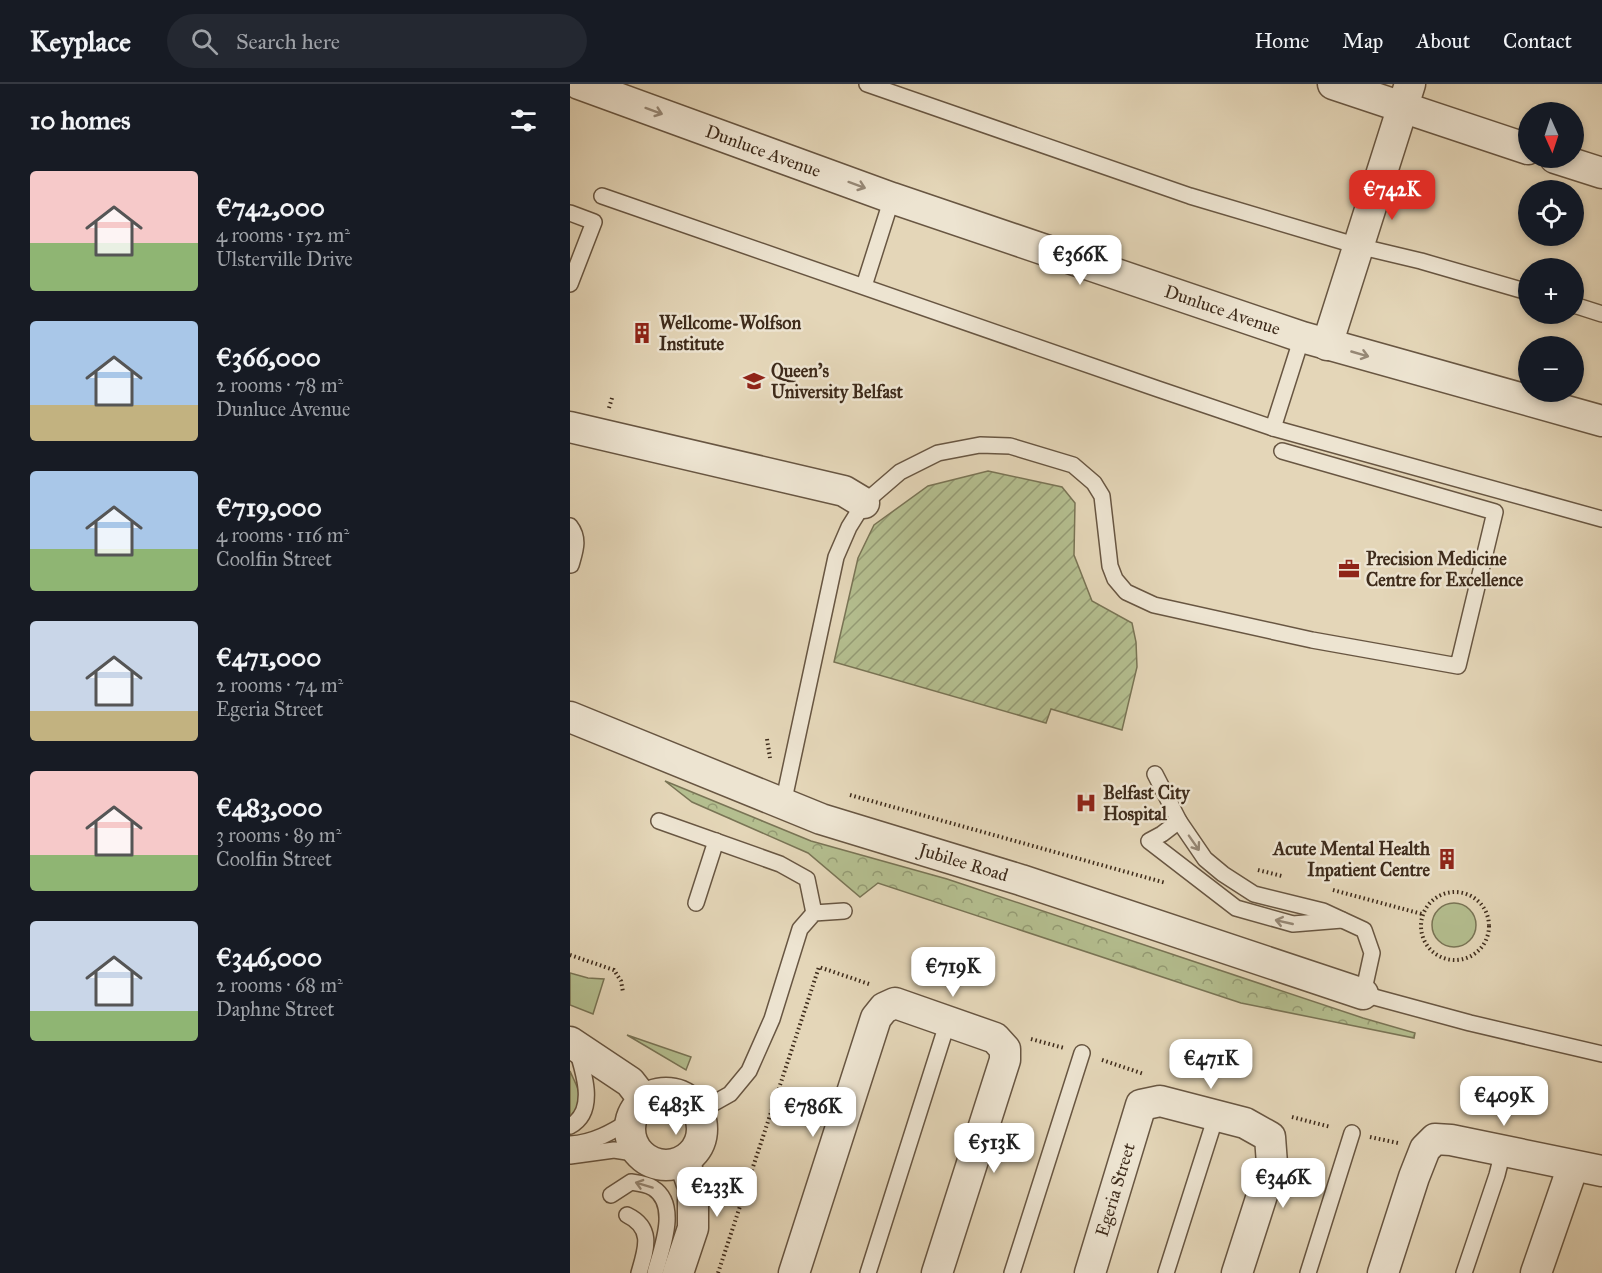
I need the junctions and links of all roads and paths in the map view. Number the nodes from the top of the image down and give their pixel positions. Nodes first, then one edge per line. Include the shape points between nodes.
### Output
1 (579, 84) edge
2 (867, 84) edge
3 (1333, 84) edge
4 (1406, 96) edge
5 (1518, 145) edge
6 (1584, 167) edge
7 (1602, 173) edge
8 (602, 196) dead end
9 (892, 198) junction
10 (570, 213) edge
11 (1358, 246) junction
12 (570, 284) edge
13 (864, 286) junction
14 (1518, 289) edge
15 (1584, 308) edge
16 (1602, 314) edge
17 (1315, 341) junction
18 (1602, 421) edge
19 (570, 427) edge
20 (1273, 428) junction
21 (1282, 452) dead end
22 (864, 503) junction
23 (1602, 519) edge
24 (570, 526) edge
25 (571, 565) edge
26 (570, 717) edge
27 (1155, 774) dead end
28 (839, 792) dead end
29 (783, 804) junction
30 (659, 821) dead end
31 (1179, 821) junction
32 (716, 841) junction
33 (1166, 883) dead end
34 (696, 903) dead end
35 (844, 911) dead end
36 (814, 913) junction
37 (1342, 920) junction
38 (570, 955) edge
39 (1443, 958) joint
40 (623, 992) dead end
41 (1363, 994) junction
42 (886, 1011) junction
43 (948, 1021) junction
44 (573, 1043) edge
45 (1602, 1052) edge
46 (1082, 1053) dead end
47 (637, 1110) junction
48 (698, 1112) junction
49 (1216, 1116) junction
50 (570, 1126) edge
51 (1352, 1133) dead end
52 (570, 1144) edge
53 (1503, 1151) junction
54 (640, 1154) junction
55 (570, 1156) edge
56 (684, 1161) junction
57 (1573, 1166) junction
58 (1602, 1171) edge
59 (611, 1195) dead end
60 (627, 1215) dead end
61 (639, 1273) edge
62 (655, 1273) edge
63 (678, 1273) edge
64 (718, 1273) edge
65 (794, 1273) edge
66 (868, 1273) edge
67 (937, 1273) edge
68 (1012, 1273) edge
69 (1090, 1273) edge
70 (1166, 1273) edge
71 (1237, 1273) edge
72 (1308, 1273) edge
73 (1383, 1273) edge
74 (1464, 1273) edge
75 (1536, 1273) edge

1 -> 9 street, Dunluce Avenue
2 - 11 lane via 1191,196
3 - 4 street
4 - 5 street
4 - 11 street
6 - 7 street
8 - 13 lane
9 - 13 lane
9 - 17 street, Dunluce Avenue
10 - 12 lane via 594,222
11 - 14 lane
11 - 17 street
13 - 20 lane
15 - 16 lane
17 -> 18 street, Dunluce Avenue
17 - 20 lane
19 - 22 street via 844,491
20 - 23 lane
21 - 22 lane via 1495,512 1458,666 1165,608 1126,592 1110,566 1102,496 1094,483 1073,465 1010,446 980,445 938,453 900,471
22 - 29 lane via 836,557
24 - 25 lane via 577,543
26 - 29 street, Jubilee Road
27 - 31 lane
28 - 33 path
29 - 41 street, Jubilee Road
30 - 32 lane
31 -> 37 lane via 1205,859 1254,894 1323,911
37 -> 31 lane via 1293,924 1236,909 1149,841
32 - 34 lane
32 - 36 lane via 780,864 807,879
35 - 36 lane
36 - 48 lane via 800,929 772,1019 749,1071 730,1094
37 - 41 lane via 1364,930 1372,953
38 - 40 path via 614,970
39 - 39 path via 1426,946 1420,925 1422,914 1437,896 1448,892 1472,896 1487,913 1488,937 1482,947 1464,959
41 - 45 lane
42 - 43 street
42 - 64 path via 872,985 819,967
42 - 65 street
43 - 66 lane
43 - 67 street via 996,1038 1005,1049 1005,1060
44 - 47 street via 630,1082
44 - 50 lane via 587,1094 584,1111
46 - 68 lane
47 - 48 street via 655,1095 674,1094 691,1102
47 - 52 lane via 611,1133
47 - 54 street via 631,1138
48 - 56 street via 702,1123 699,1145
49 - 69 street, Egeria Street via 1160,1101 1141,1105
49 - 70 lane
49 - 71 street via 1245,1123 1270,1137 1272,1164
51 - 72 lane
53 - 57 street
53 - 73 street via 1435,1139 1425,1149
53 - 74 lane
54 - 55 lane via 614,1150
54 - 56 street via 661,1166
56 - 63 street via 693,1187 693,1228
57 - 58 street
57 - 75 street
62 -> 59 lane via 667,1236 664,1202 655,1189 631,1182
60 - 61 lane via 639,1221 646,1236

